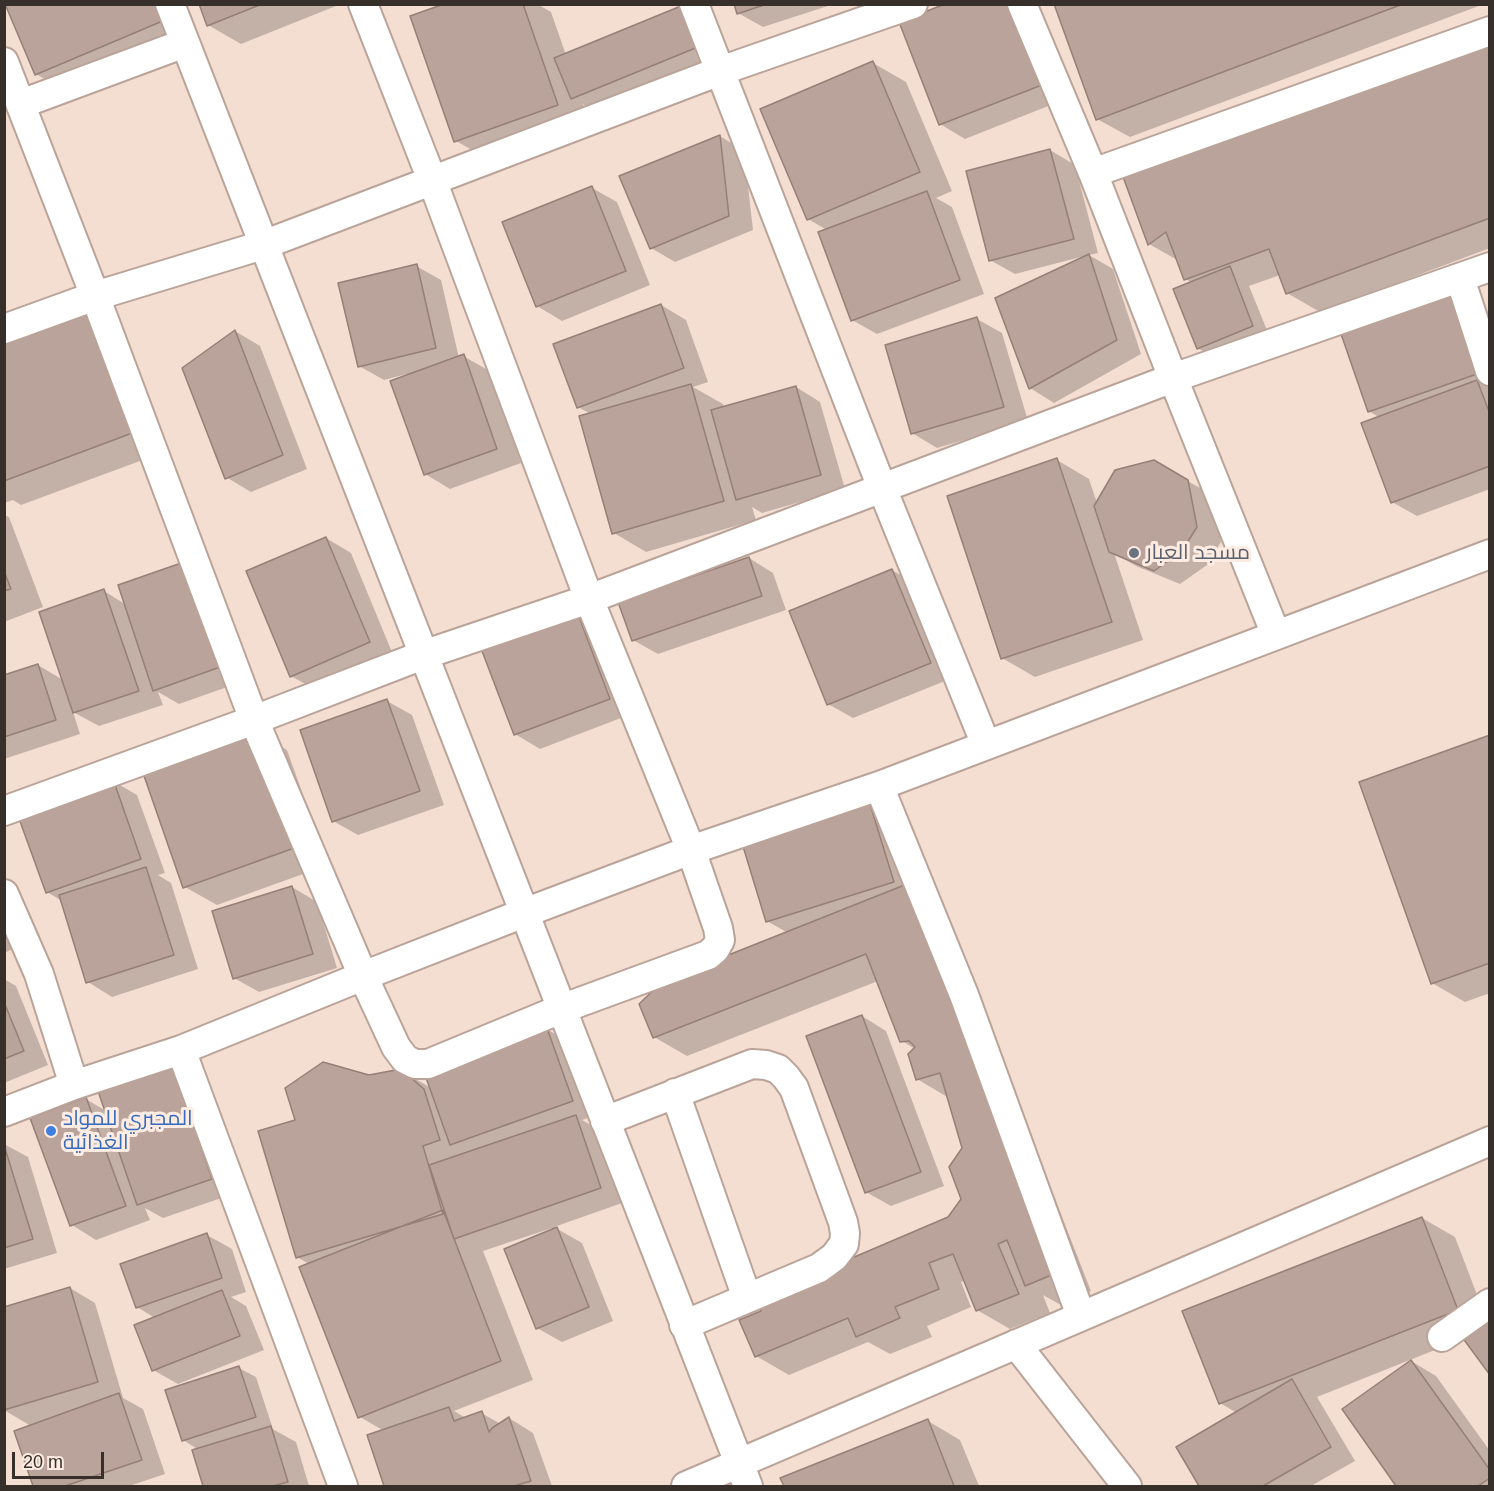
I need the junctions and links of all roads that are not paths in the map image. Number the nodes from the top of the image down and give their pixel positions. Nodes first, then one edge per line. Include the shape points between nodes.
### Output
1 (170, 4) edge
2 (363, 4) edge
3 (694, 4) edge
4 (913, 4) edge
5 (1022, 4) edge
6 (1490, 31) edge
7 (185, 44) junction
8 (4, 62) edge
9 (720, 71) junction
10 (21, 104) junction
11 (1093, 173) junction
12 (432, 180) junction
13 (263, 245) junction
14 (1490, 267) edge
15 (1460, 278) junction
16 (95, 296) junction
17 (4, 329) edge
18 (1490, 371) edge
19 (1173, 378) junction
20 (882, 488) junction
21 (1490, 554) edge
22 (589, 599) junction
23 (1276, 635) junction
24 (423, 655) junction
25 (254, 720) junction
26 (986, 745) junction
27 (879, 786) junction
28 (4, 811) edge
29 (691, 850) junction
30 (4, 894) edge
31 (524, 913) junction
32 (363, 976) junction
33 (561, 1009) junction
34 (181, 1050) junction
35 (74, 1085) junction
36 (675, 1093) junction
37 (4, 1112) edge
38 (605, 1121) junction
39 (1490, 1141) edge
40 (747, 1298) junction
41 (1490, 1304) edge
42 (1081, 1316) junction
43 (684, 1325) junction
44 (1442, 1337) dead end
45 (1016, 1344) junction
46 (743, 1476) edge
47 (343, 1486) edge
48 (686, 1486) edge
49 (1127, 1486) edge

1 - 7 street
2 - 12 street
3 - 9 street
4 - 9 street
5 - 11 street
6 - 11 street
7 - 10 street
7 - 13 street
8 - 10 street
9 - 12 street
9 - 20 street
10 - 16 street
11 - 19 street
12 - 13 street
12 - 22 street
13 - 16 street
13 - 24 street
14 - 15 street
15 - 18 street
15 - 19 street
16 - 17 street
16 - 25 street
19 - 20 street
19 - 23 street
20 - 22 street
20 - 26 street
21 - 23 street
22 - 24 street
22 - 29 street
23 - 26 street
24 - 25 street
24 - 31 street
25 - 28 street
25 - 32 street
26 - 27 street
27 - 29 street
27 - 42 street via 964,995
29 - 31 street
29 - 33 street via 718,928 720,940 715,949 708,955
30 - 35 street via 39,974
31 - 32 street
31 - 33 street
32 - 33 street via 396,1047 415,1064 428,1064
32 - 34 street
33 - 38 street
34 - 35 street
34 - 47 street
35 - 37 street
36 - 38 street
36 - 40 street
36 - 40 street via 752,1064 778,1069 794,1088 843,1222 844,1244 834,1257 819,1268
38 - 43 street
39 - 42 street
40 - 43 street
41 - 44 street
42 - 45 street
43 - 46 street
45 - 46 street
45 - 49 street
46 - 48 street

